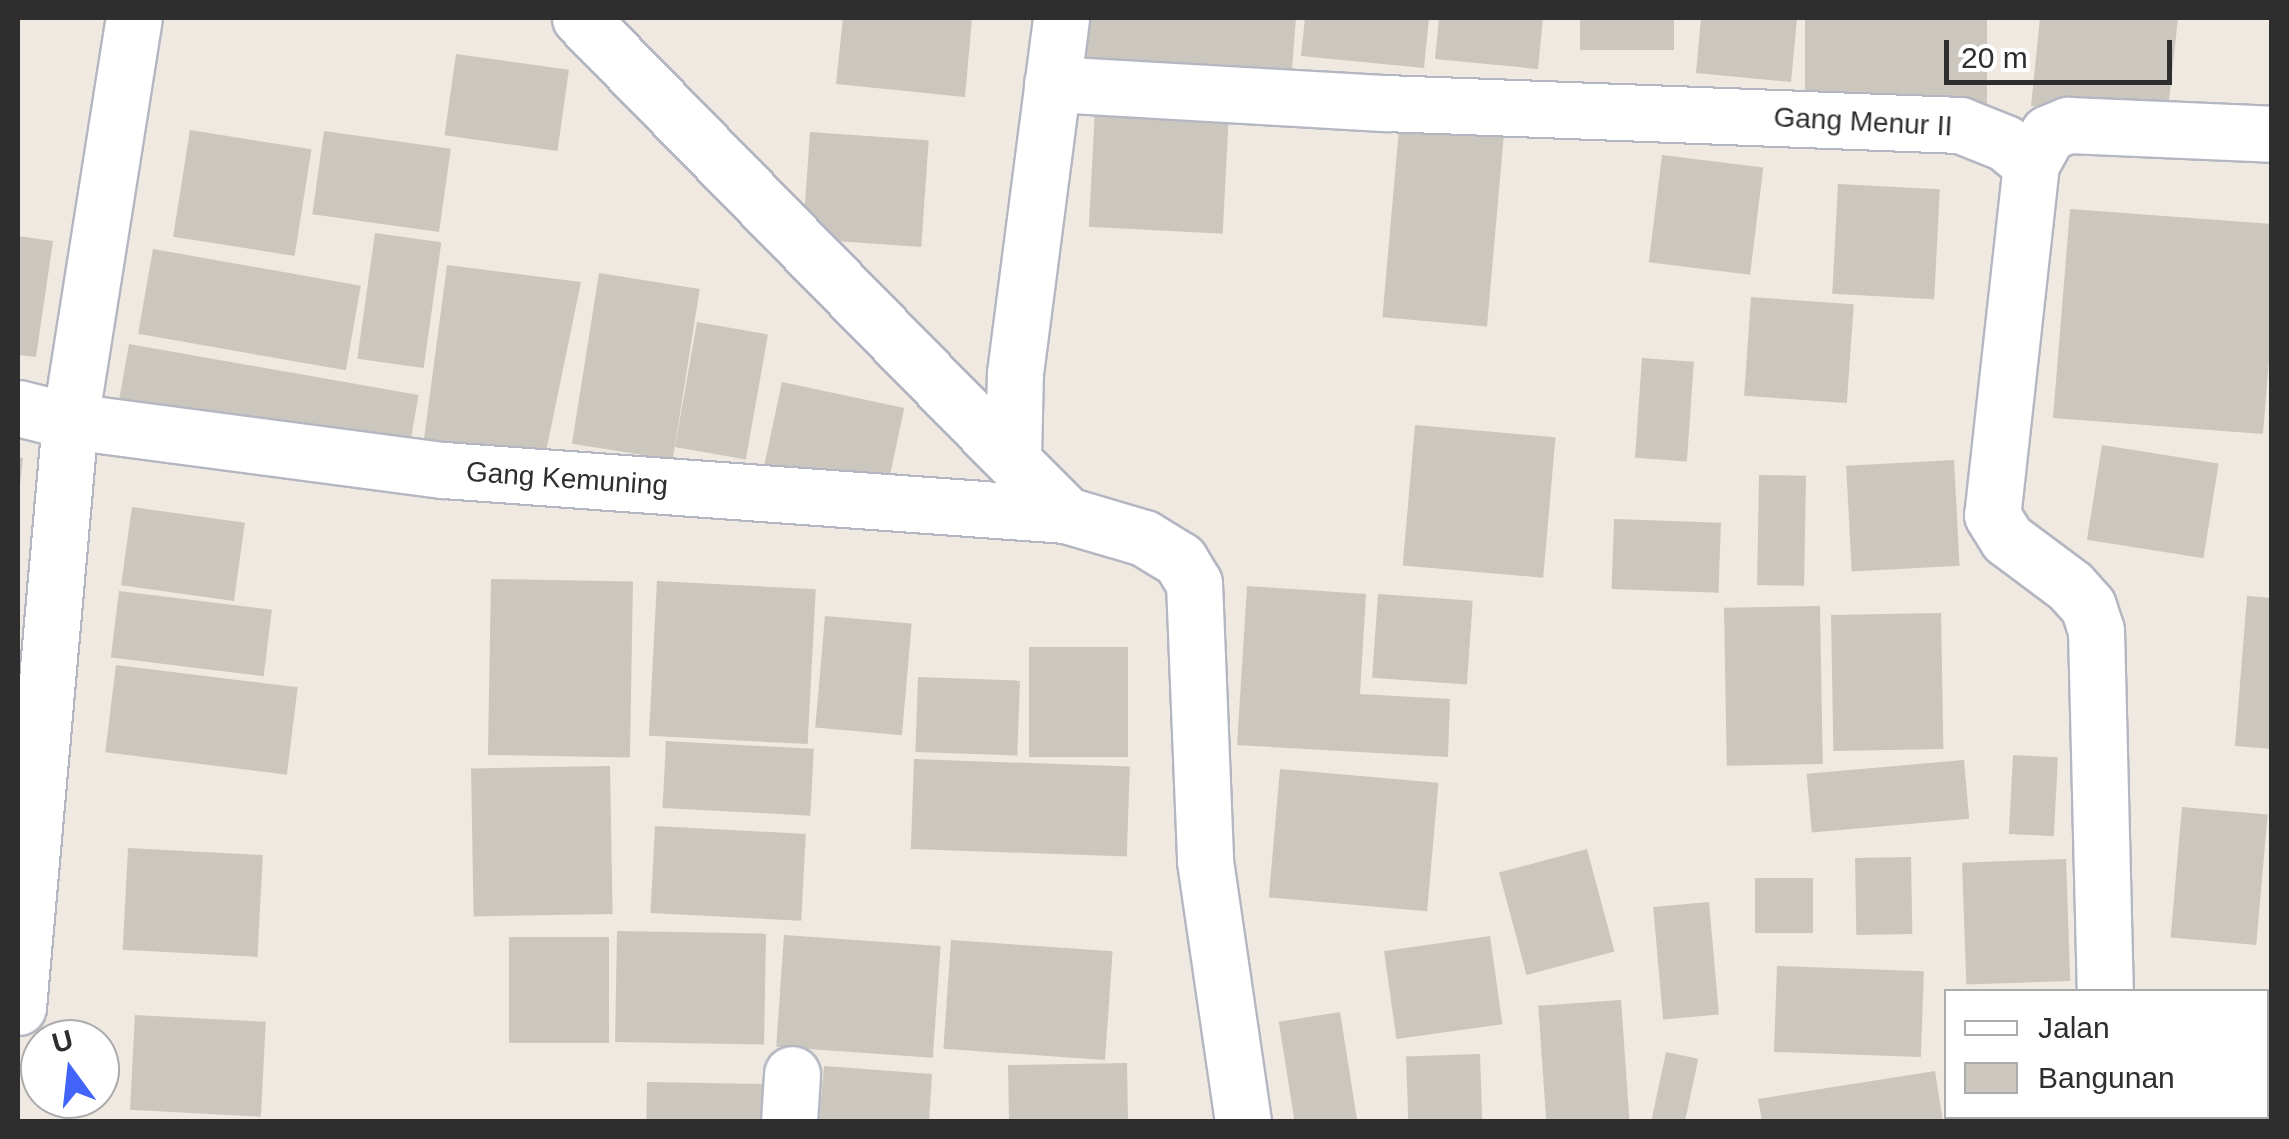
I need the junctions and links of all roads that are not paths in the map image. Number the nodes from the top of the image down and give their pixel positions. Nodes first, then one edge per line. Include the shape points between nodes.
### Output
1 (134, 18) edge
2 (580, 18) edge
3 (1061, 18) edge
4 (1052, 84) junction
5 (2272, 134) edge
6 (2030, 164) junction
7 (18, 408) edge
8 (70, 421) junction
9 (1014, 458) junction
10 (1066, 514) junction
11 (2105, 989) edge
12 (18, 1007) edge
13 (1243, 1122) edge

1 - 8 street
2 - 9 street
3 - 4 street
4 - 6 street, Gang Menur II via 1960,125 2006,143
4 - 9 street via 1015,373
5 - 6 street via 2068,125 2048,133
6 - 11 street via 1992,514 2008,539 2088,606 2096,630
7 - 8 street, Gang Kemuning
8 - 10 street, Gang Kemuning via 444,470
8 - 12 street
9 - 10 street
10 - 13 street, Gang Kemuning via 1144,538 1180,560 1194,584 1205,861

